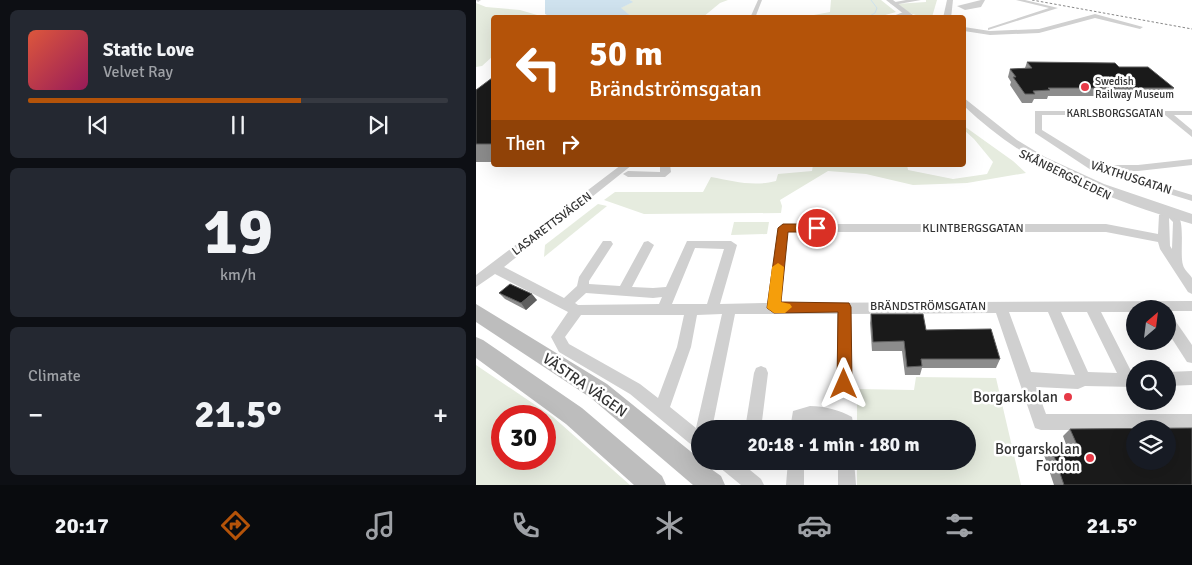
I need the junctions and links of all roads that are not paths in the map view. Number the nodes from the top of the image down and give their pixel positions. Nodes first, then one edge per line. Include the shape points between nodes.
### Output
1 (760, 0) edge
2 (917, 0) edge
3 (924, 0) edge
4 (1018, 0) edge
5 (891, 2) edge
6 (906, 13) junction
7 (753, 15) edge
8 (900, 15) edge
9 (909, 15) edge
10 (1140, 26) dead end
11 (966, 29) edge
12 (978, 32) junction
13 (966, 103) edge
14 (966, 110) edge
15 (1038, 113) joint
16 (1167, 113) junction
17 (1192, 114) edge
18 (1192, 135) edge
19 (1192, 162) edge
20 (665, 167) edge
21 (1094, 168) junction
22 (1138, 168) junction
23 (627, 170) edge
24 (1152, 186) junction
25 (1173, 192) junction
26 (1192, 198) edge
27 (1179, 219) edge
28 (1162, 239) junction
29 (606, 244) dead end
30 (648, 245) dead end
31 (1177, 266) junction
32 (495, 268) junction
33 (476, 282) edge
34 (584, 288) junction
35 (1192, 289) edge
36 (623, 291) junction
37 (670, 291) junction
38 (1000, 306) junction
39 (1052, 306) junction
40 (1091, 306) junction
41 (1176, 306) edge
42 (1192, 306) edge
43 (572, 307) junction
44 (844, 307) junction
45 (1126, 307) edge
46 (730, 308) junction
47 (774, 308) junction
48 (663, 309) junction
49 (692, 309) junction
50 (712, 309) junction
51 (476, 312) edge
52 (1176, 333) edge
53 (476, 346) edge
54 (1192, 357) edge
55 (1126, 371) edge
56 (761, 373) dead end
57 (1192, 378) edge
58 (1025, 379) junction
59 (1084, 379) junction
60 (1176, 379) edge
61 (1126, 380) edge
62 (844, 384) dead end
63 (661, 410) junction
64 (706, 420) edge
65 (754, 420) edge
66 (799, 420) edge
67 (841, 420) edge
68 (1192, 422) edge
69 (691, 434) edge
70 (745, 470) edge
71 (796, 470) edge
72 (846, 470) edge
73 (653, 485) edge
74 (712, 485) edge
75 (755, 485) edge
76 (795, 485) edge
77 (846, 485) edge

1 - 7 street
2 - 3 street
2 - 5 street
4 - 12 street via 1055,8
5 - 6 street
6 - 8 street
6 - 9 street
10 - 12 street via 1095,16 1039,31
11 - 12 street
13 - 27 street, SKÅNBERGSLEDEN via 1005,137 1045,161
14 - 27 street, SKÅNBERGSLEDEN via 996,138 1041,166 1094,191
15 - 16 street, KARLSBORGSGATAN
15 - 21 street, VÄXTHUSGATAN via 1038,131
16 - 17 street, KARLSBORGSGATAN
16 - 18 street
19 - 22 street
20 - 23 street via 666,172 662,175
21 - 22 street
21 - 24 street, VÄXTHUSGATAN
22 - 24 street
23 - 32 street, LASARETTSVÄGEN
24 - 25 street, VÄXTHUSGATAN
25 - 26 street, VÄXTHUSGATAN
25 - 27 street
27 - 28 street
27 - 31 street
28 - 31 street
28 - 47 street, KLINTBERGSGATAN via 1106,228 783,228
29 - 34 street via 583,280
30 - 36 street
31 - 35 street
32 - 33 street, LASARETTSVÄGEN
32 - 43 street, BRÄNDSTRÖMSGATAN
34 - 36 street
34 - 43 street
36 - 37 street
37 - 48 street
37 - 50 street via 691,244 731,245
38 - 39 street, BRÄNDSTRÖMSGATAN
38 - 44 street, BRÄNDSTRÖMSGATAN
38 - 58 street
39 - 40 street, BRÄNDSTRÖMSGATAN
39 - 59 street
40 - 45 street, BRÄNDSTRÖMSGATAN
40 - 55 street
41 - 42 street, BRÄNDSTRÖMSGATAN
43 - 48 street, BRÄNDSTRÖMSGATAN
43 - 63 street, VÄSTRA VÄGEN via 558,337 564,348 635,389
44 - 47 street, BRÄNDSTRÖMSGATAN
44 - 62 street
46 - 47 street, BRÄNDSTRÖMSGATAN
46 - 50 street, BRÄNDSTRÖMSGATAN
46 - 64 street
48 - 49 street, BRÄNDSTRÖMSGATAN
49 - 50 street, BRÄNDSTRÖMSGATAN
49 - 63 street via 684,348
51 - 74 main road, VÄSTRA VÄGEN via 598,391
52 - 54 street
53 - 73 main road via 574,416
56 - 65 street
57 - 60 street
58 - 59 street via 1078,382
58 - 68 street via 1041,422
59 - 61 street
63 - 69 street, VÄSTRA VÄGEN
66 - 67 street via 804,414 835,416
70 - 75 street
71 - 76 street
72 - 77 street

